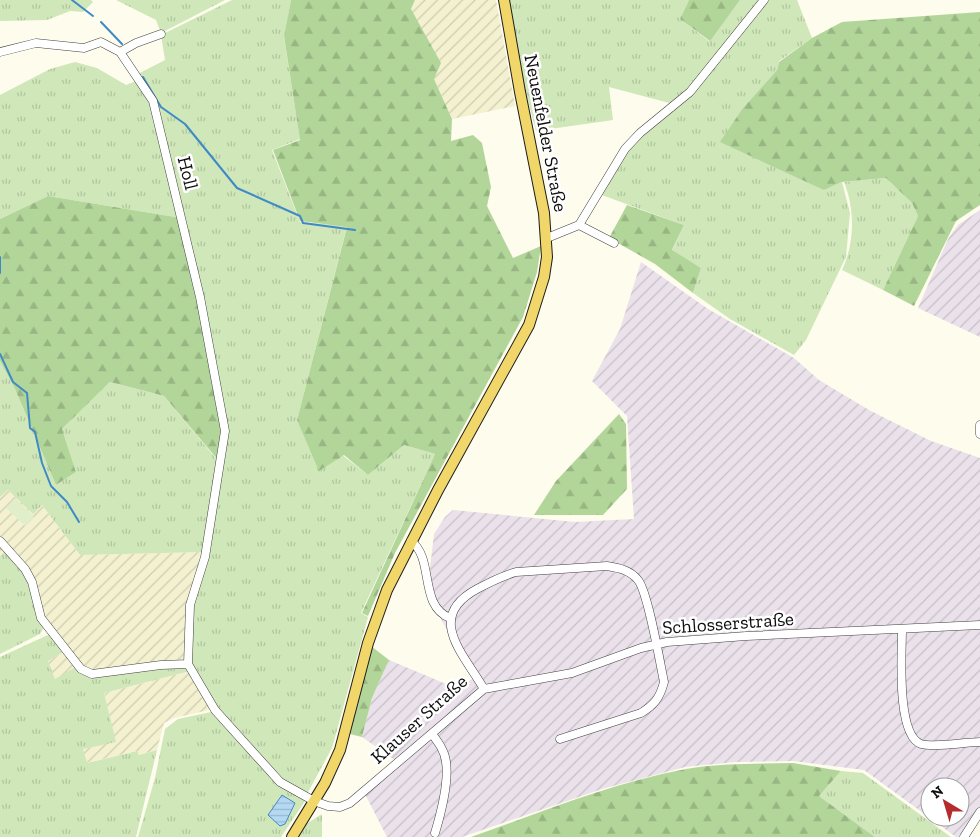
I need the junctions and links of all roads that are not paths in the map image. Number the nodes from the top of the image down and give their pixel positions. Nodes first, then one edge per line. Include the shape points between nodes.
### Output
1 (504, 0) edge
2 (764, 0) edge
3 (161, 34) dead end
4 (0, 52) edge
5 (120, 52) junction
6 (579, 225) junction
7 (546, 238) junction
8 (614, 243) dead end
9 (980, 425) edge
10 (980, 434) edge
11 (0, 540) edge
12 (411, 541) junction
13 (450, 618) junction
14 (980, 625) edge
15 (902, 629) junction
16 (656, 644) junction
17 (188, 664) junction
18 (484, 689) junction
19 (432, 734) junction
20 (560, 739) dead end
21 (980, 742) edge
22 (314, 801) junction
23 (980, 812) edge
24 (435, 833) dead end
25 (292, 837) edge
26 (964, 837) edge

1 - 7 main road, Neuenfelder Straße via 543,204
2 - 6 street, Neuenfelder Straße via 690,92 625,148
3 - 5 street via 136,42
4 - 5 street via 36,44 84,48 101,42
5 - 17 street, Holl via 153,101 177,193 225,431 205,557 190,605
6 - 7 street, Neuenfelder Straße
6 - 8 street, Neuenfelder Straße
7 - 12 main road, Klauser Straße via 544,277 530,325
9 - 10 street
11 - 17 street via 32,582 41,618 80,669 92,674 161,664
12 - 13 street via 418,547 431,598 444,616
12 - 22 main road, Klauser Straße via 387,590 368,643 340,750
13 - 16 street via 453,608 463,596 504,575 607,566 622,568 638,580
13 - 18 street, Klauser Straße via 454,638
14 - 15 street, Schlosserstraße
15 - 16 street, Schlosserstraße via 746,636
15 - 21 street via 903,700 911,736 921,744
16 - 18 street, Schlosserstraße via 572,673
16 - 20 street via 664,682 656,702 640,713
17 - 22 street via 215,710 268,771 280,782
18 - 19 street, Klauser Straße
19 - 22 street, Klauser Straße via 350,803 340,807
19 - 24 street via 444,752 446,762 442,806
22 - 25 main road, Klauser Straße
23 - 26 street

